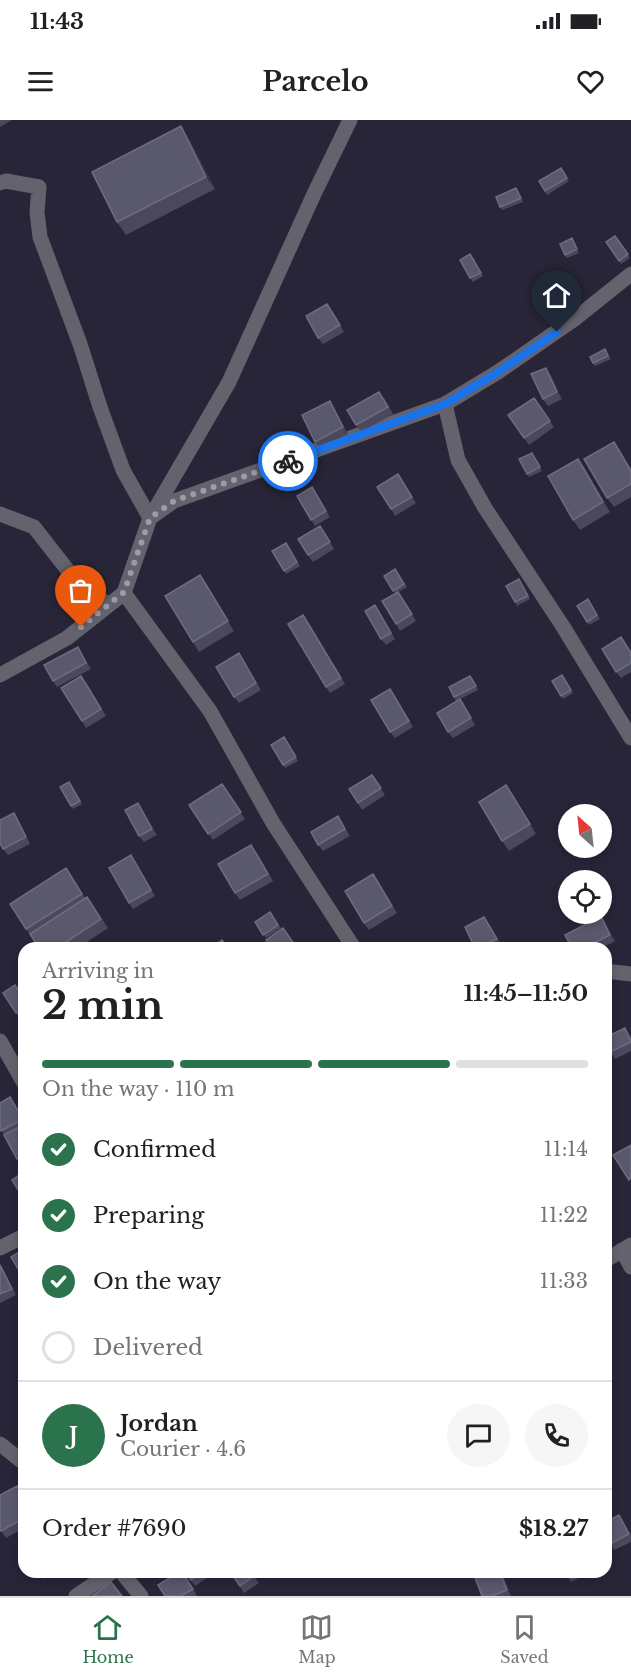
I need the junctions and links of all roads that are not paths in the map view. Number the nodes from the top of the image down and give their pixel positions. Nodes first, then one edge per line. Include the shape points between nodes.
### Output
1 (350, 120) edge
2 (0, 183) edge
3 (631, 274) edge
4 (445, 404) junction
5 (0, 514) edge
6 (150, 518) junction
7 (124, 592) junction
8 (109, 604) junction
9 (0, 675) edge
10 (631, 738) edge
11 (350, 942) edge
12 (612, 972) edge
13 (631, 974) edge
14 (0, 1041) edge
15 (18, 1072) edge
16 (18, 1239) edge
17 (0, 1248) edge
18 (627, 1248) edge
19 (612, 1257) edge
20 (631, 1267) edge
21 (0, 1444) edge
22 (18, 1458) edge
23 (94, 1578) edge
24 (123, 1578) edge
25 (76, 1596) edge
26 (141, 1596) edge

1 - 6 street via 229,382
2 - 6 street via 39,187 40,237 123,470
3 - 4 street via 557,332
4 - 6 street via 174,501
4 - 10 street via 458,460
5 - 8 street via 34,527 80,586
6 - 7 street
7 - 8 street
7 - 11 street via 210,711 273,823
8 - 9 street via 67,638
12 - 13 street
14 - 15 street
16 - 17 street
18 - 19 street
18 - 20 street
21 - 22 street
23 - 25 street
24 - 26 street

